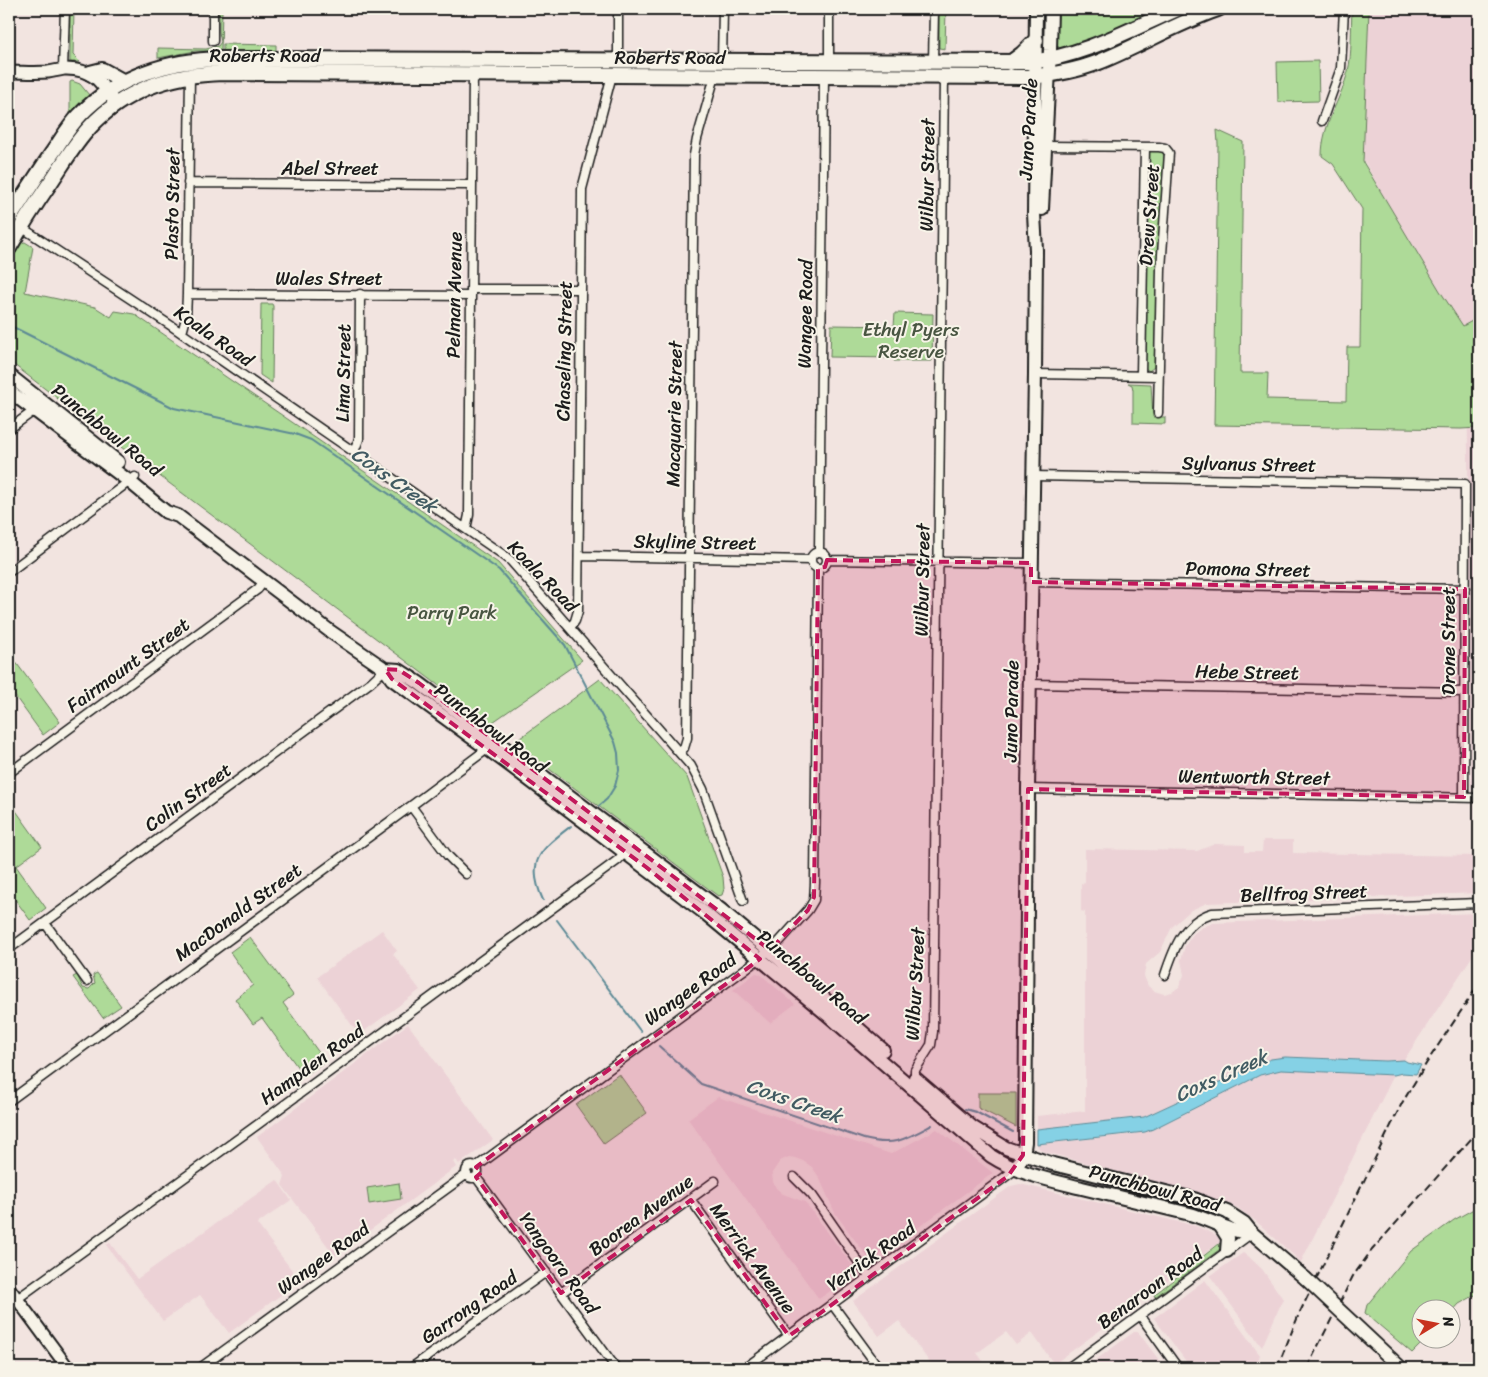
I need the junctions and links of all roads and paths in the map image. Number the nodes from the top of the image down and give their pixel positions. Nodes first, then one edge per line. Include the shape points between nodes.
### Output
1 (65, 9) edge
2 (213, 9) edge
3 (618, 9) edge
4 (723, 9) edge
5 (829, 9) edge
6 (934, 9) edge
7 (1036, 9) edge
8 (1051, 9) edge
9 (1177, 9) edge
10 (1218, 9) edge
11 (1344, 9) edge
12 (1036, 40) junction
13 (213, 41) dead end
14 (1050, 59) junction
15 (474, 61) junction
16 (618, 61) junction
17 (722, 62) junction
18 (828, 62) junction
19 (1036, 62) junction
20 (933, 63) junction
21 (1009, 63) junction
22 (63, 69) junction
23 (9, 72) edge
24 (48, 72) junction
25 (90, 73) junction
26 (190, 75) junction
27 (473, 75) junction
28 (612, 76) junction
29 (715, 76) junction
30 (1042, 76) junction
31 (824, 77) junction
32 (944, 78) junction
33 (124, 82) junction
34 (104, 94) junction
35 (113, 107) junction
36 (1322, 121) dead end
37 (1045, 146) junction
38 (1145, 147) junction
39 (188, 183) junction
40 (472, 185) junction
41 (9, 218) edge
42 (21, 227) junction
43 (9, 248) edge
44 (1036, 250) junction
45 (581, 289) junction
46 (471, 292) junction
47 (187, 294) junction
48 (360, 294) junction
49 (182, 333) junction
50 (1035, 374) junction
51 (9, 375) edge
52 (1141, 375) junction
53 (1158, 376) junction
54 (9, 391) edge
55 (35, 410) junction
56 (1158, 413) dead end
57 (9, 429) edge
58 (354, 452) junction
59 (1033, 476) junction
60 (132, 479) junction
61 (1465, 484) joint
62 (466, 529) junction
63 (819, 552) junction
64 (579, 556) junction
65 (689, 558) junction
66 (811, 560) junction
67 (827, 560) junction
68 (939, 561) junction
69 (1031, 562) junction
70 (818, 568) junction
71 (9, 572) edge
72 (264, 581) junction
73 (1031, 582) junction
74 (1465, 589) junction
75 (570, 628) junction
76 (385, 669) junction
77 (1030, 684) junction
78 (1464, 692) junction
79 (487, 748) junction
80 (680, 752) junction
81 (9, 773) edge
82 (1028, 790) junction
83 (1464, 798) junction
84 (1479, 798) edge
85 (411, 806) junction
86 (625, 852) junction
87 (466, 874) dead end
88 (743, 901) dead end
89 (1479, 903) edge
90 (45, 923) junction
91 (9, 949) edge
92 (765, 954) junction
93 (1166, 975) dead end
94 (87, 981) dead end
95 (915, 1078) junction
96 (9, 1101) edge
97 (1023, 1155) junction
98 (476, 1167) junction
99 (1016, 1170) junction
100 (467, 1174) junction
101 (476, 1177) junction
102 (794, 1177) dead end
103 (715, 1181) dead end
104 (690, 1200) junction
105 (1219, 1224) junction
106 (1252, 1233) junction
107 (1227, 1251) junction
108 (546, 1272) junction
109 (869, 1277) junction
110 (9, 1288) edge
111 (561, 1293) junction
112 (17, 1299) junction
113 (832, 1304) junction
114 (1140, 1315) junction
115 (789, 1336) junction
116 (1399, 1366) edge
117 (68, 1368) edge
118 (200, 1368) edge
119 (411, 1368) edge
120 (616, 1368) edge
121 (745, 1368) edge
122 (879, 1368) edge
123 (1068, 1368) edge
124 (1178, 1368) edge

1 - 22 street
2 - 13 street
3 - 16 street
4 - 17 street
5 - 18 street
6 - 20 street
7 - 12 main road, Juno Parade
8 - 14 main road, Juno Parade
9 - 14 highway, Roberts Road via 1086,49
10 - 30 highway, Roberts Road via 1099,62
11 - 36 street via 1341,68
12 - 19 main road, Juno Parade
12 - 21 highway
14 - 19 highway, Roberts Road
14 - 30 main road, Juno Parade
15 - 16 highway, Roberts Road
15 - 27 street, Pelman Avenue
15 - 33 highway, Roberts Road via 203,60 166,65
16 - 17 highway, Roberts Road
17 - 18 highway, Roberts Road
18 - 20 highway, Roberts Road
19 - 21 highway, Roberts Road
19 - 30 main road, Juno Parade
20 - 21 highway, Roberts Road
22 - 24 main road
22 - 25 main road
23 - 24 main road
24 - 34 main road via 84,79
25 - 33 highway via 102,70
25 - 34 main road via 101,83
26 - 27 highway, Roberts Road
26 - 35 highway, Roberts Road via 144,88
26 - 39 street, Plasto Street
27 - 28 highway, Roberts Road
27 - 40 street, Pelman Avenue
28 - 29 highway, Roberts Road
28 - 45 street, Chaseling Street via 582,185
29 - 31 highway, Roberts Road
29 - 65 street, Macquarie Street via 694,155
30 - 32 highway, Roberts Road
30 - 37 main road, Juno Parade
30 - 44 main road, Juno Parade via 1034,214
31 - 32 highway, Roberts Road
31 - 63 street, Wangee Road
32 - 68 street, Wilbur Street
33 - 34 highway, Roberts Road
34 - 35 main road
34 - 41 highway, Roberts Road via 69,128
35 - 42 highway, Roberts Road via 76,144
37 - 38 street
37 - 44 main road, Juno Parade via 1042,213
38 - 52 street, Drew Street
38 - 53 street, Drew Street via 1162,147 1169,156
39 - 40 street, Abel Street
39 - 47 street, Plasto Street
40 - 46 street, Pelman Avenue
42 - 43 highway, Roberts Road
42 - 49 street, Koala Road
44 - 50 main road, Juno Parade
45 - 46 street, Wales Street
45 - 64 street, Chaseling Street
46 - 48 street, Wales Street
46 - 62 street, Pelman Avenue via 469,514
47 - 48 street, Wales Street
47 - 49 street, Plasto Street
48 - 58 street, Lima Street via 358,439
49 - 58 street, Koala Road
50 - 52 street
50 - 59 main road, Juno Parade
51 - 60 main road, Punchbowl Road
52 - 53 street
53 - 56 street, Drew Street
54 - 55 main road, Punchbowl Road
55 - 57 street
55 - 60 main road, Punchbowl Road
58 - 62 street, Koala Road
59 - 61 street, Sylvanus Street
59 - 69 main road, Juno Parade
60 - 71 street
60 - 72 main road, Punchbowl Road
61 - 74 street, Drone Street
62 - 75 street, Koala Road via 511,561
63 - 66 street
63 - 67 street
64 - 65 street, Skyline Street
64 - 75 street, Chaseling Street via 578,611
65 - 66 street, Skyline Street
65 - 80 street, Macquarie Street via 687,738
66 - 70 street
67 - 68 street
67 - 70 street
68 - 69 street
68 - 95 street, Wilbur Street via 933,1032 932,1045 915,1070
69 - 73 main road, Juno Parade
70 - 92 street, Wangee Road via 814,897 808,910
72 - 76 main road, Punchbowl Road
72 - 81 street, Fairmount Street via 250,595
73 - 74 street, Pomona Street
73 - 77 main road, Juno Parade
74 - 78 street, Drone Street
75 - 80 street, Koala Road
76 - 79 main road, Punchbowl Road via 392,679
76 - 90 street, Colin Street
76 - 92 main road, Punchbowl Road via 399,670 419,683 705,897
77 - 78 street, Hebe Street
77 - 82 main road, Juno Parade
78 - 83 street, Drone Street
79 - 85 street, MacDonald Street
79 - 86 main road, Punchbowl Road
80 - 88 street, Koala Road via 703,789
82 - 83 street, Wentworth Street
82 - 97 main road, Juno Parade via 1026,1132
83 - 84 street, Wentworth Street
85 - 87 street via 448,856
85 - 96 street, MacDonald Street
86 - 92 main road, Punchbowl Road
86 - 112 street, Hampden Road
89 - 93 street, Bellfrog Street via 1212,913 1184,931
90 - 91 street, Colin Street
90 - 94 street
92 - 95 main road, Punchbowl Road
92 - 98 street, Wangee Road
92 - 99 main road, Punchbowl Road via 984,1151
95 - 97 main road, Punchbowl Road via 972,1127 994,1142
97 - 99 main road, Juno Parade
97 - 106 main road, Punchbowl Road via 1203,1202 1238,1218
98 - 100 street via 469,1167
98 - 101 street via 479,1172
99 - 105 main road, Punchbowl Road
99 - 109 street, Yerrick Road
100 - 101 street via 470,1178
100 - 118 street, Wangee Road
101 - 108 street, Yangoora Road
102 - 109 street via 812,1196
103 - 104 street, Boorea Avenue
104 - 111 street, Boorea Avenue
104 - 115 street, Merrick Avenue
105 - 106 main road, Punchbowl Road via 1239,1233
105 - 107 main road via 1228,1238
106 - 107 street, Benaroon Road
106 - 116 main road, Punchbowl Road, bridge
107 - 114 street, Benaroon Road
108 - 111 street, Yangoora Road
108 - 119 street, Garrong Road
109 - 113 street, Yerrick Road
110 - 112 main road
111 - 120 street, Yangoora Road
112 - 117 main road
113 - 115 street, Yerrick Road
113 - 122 street
114 - 123 street, Benaroon Road
114 - 124 street
115 - 121 street, Yerrick Road

